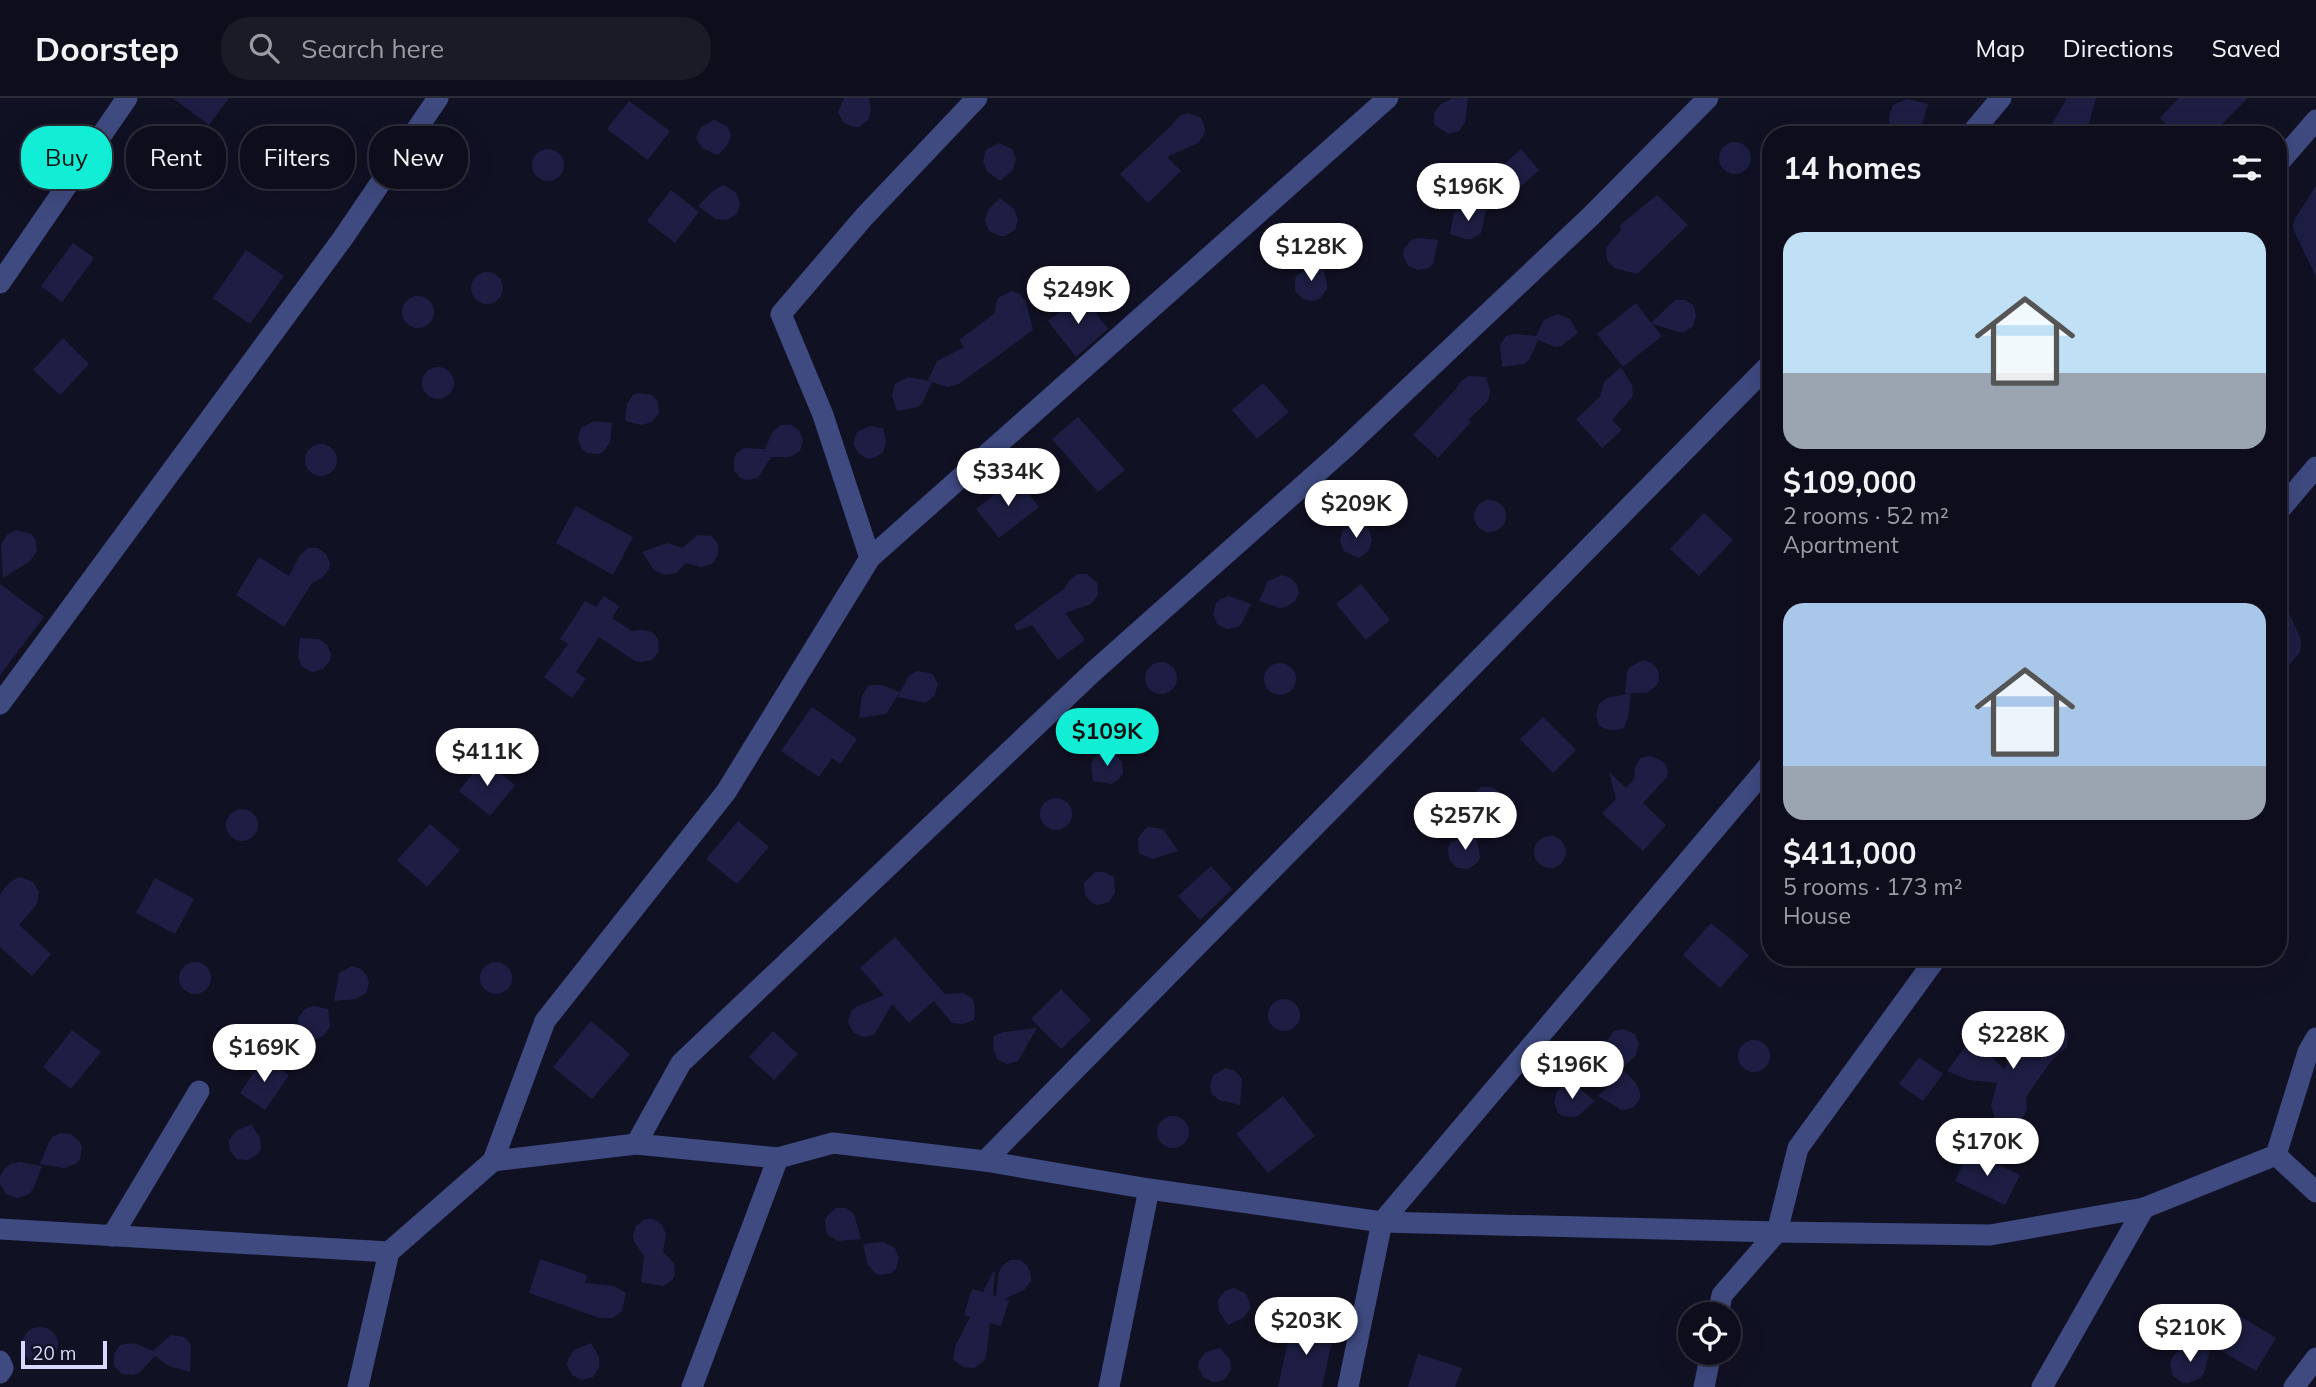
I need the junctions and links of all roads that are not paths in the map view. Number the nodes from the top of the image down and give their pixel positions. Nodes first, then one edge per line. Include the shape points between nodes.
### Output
1 (127, 98) edge
2 (438, 98) edge
3 (977, 98) edge
4 (1388, 98) edge
5 (1708, 98) edge
6 (2001, 98) edge
7 (2316, 120) edge
8 (1977, 126) edge
9 (2287, 154) edge
10 (0, 283) edge
11 (1762, 372) edge
12 (2316, 467) edge
13 (2287, 501) edge
14 (870, 558) junction
15 (0, 704) edge
16 (1762, 774) edge
17 (1930, 966) edge
18 (2316, 1038) edge
19 (199, 1091) dead end
20 (636, 1144) junction
21 (2276, 1155) junction
22 (778, 1158) junction
23 (493, 1161) junction
24 (985, 1161) junction
25 (1149, 1189) junction
26 (2316, 1192) edge
27 (2144, 1208) junction
28 (1382, 1222) junction
29 (0, 1229) edge
30 (1777, 1232) junction
31 (112, 1236) junction
32 (389, 1252) junction
33 (1721, 1302) edge
34 (2316, 1358) edge
35 (0, 1361) edge
36 (1709, 1365) edge
37 (0, 1373) edge
38 (358, 1387) edge
39 (692, 1387) edge
40 (1109, 1387) edge
41 (1348, 1387) edge
42 (1704, 1387) edge
43 (2042, 1387) edge
44 (2294, 1387) edge

1 - 10 street
2 - 15 street via 343,238
3 - 14 street via 780,314 822,415
4 - 14 street
5 - 20 street via 1345,449 1093,672 681,1063
6 - 8 street
7 - 9 street
11 - 24 street
12 - 13 street
14 - 23 street via 726,792 545,1021
16 - 28 street
17 - 30 street via 1798,1149
18 - 21 street
19 - 31 street
20 - 22 street
20 - 23 street
21 - 26 street
21 - 27 street
22 - 24 street via 833,1143
22 - 39 street
23 - 32 street
24 - 25 street
25 - 28 street
25 - 40 street
27 - 30 street via 1990,1235
27 - 43 street
28 - 30 street
28 - 41 street
29 - 31 street
30 - 33 street
31 - 32 street
32 - 38 street
34 - 44 street
35 - 37 street
36 - 42 street

